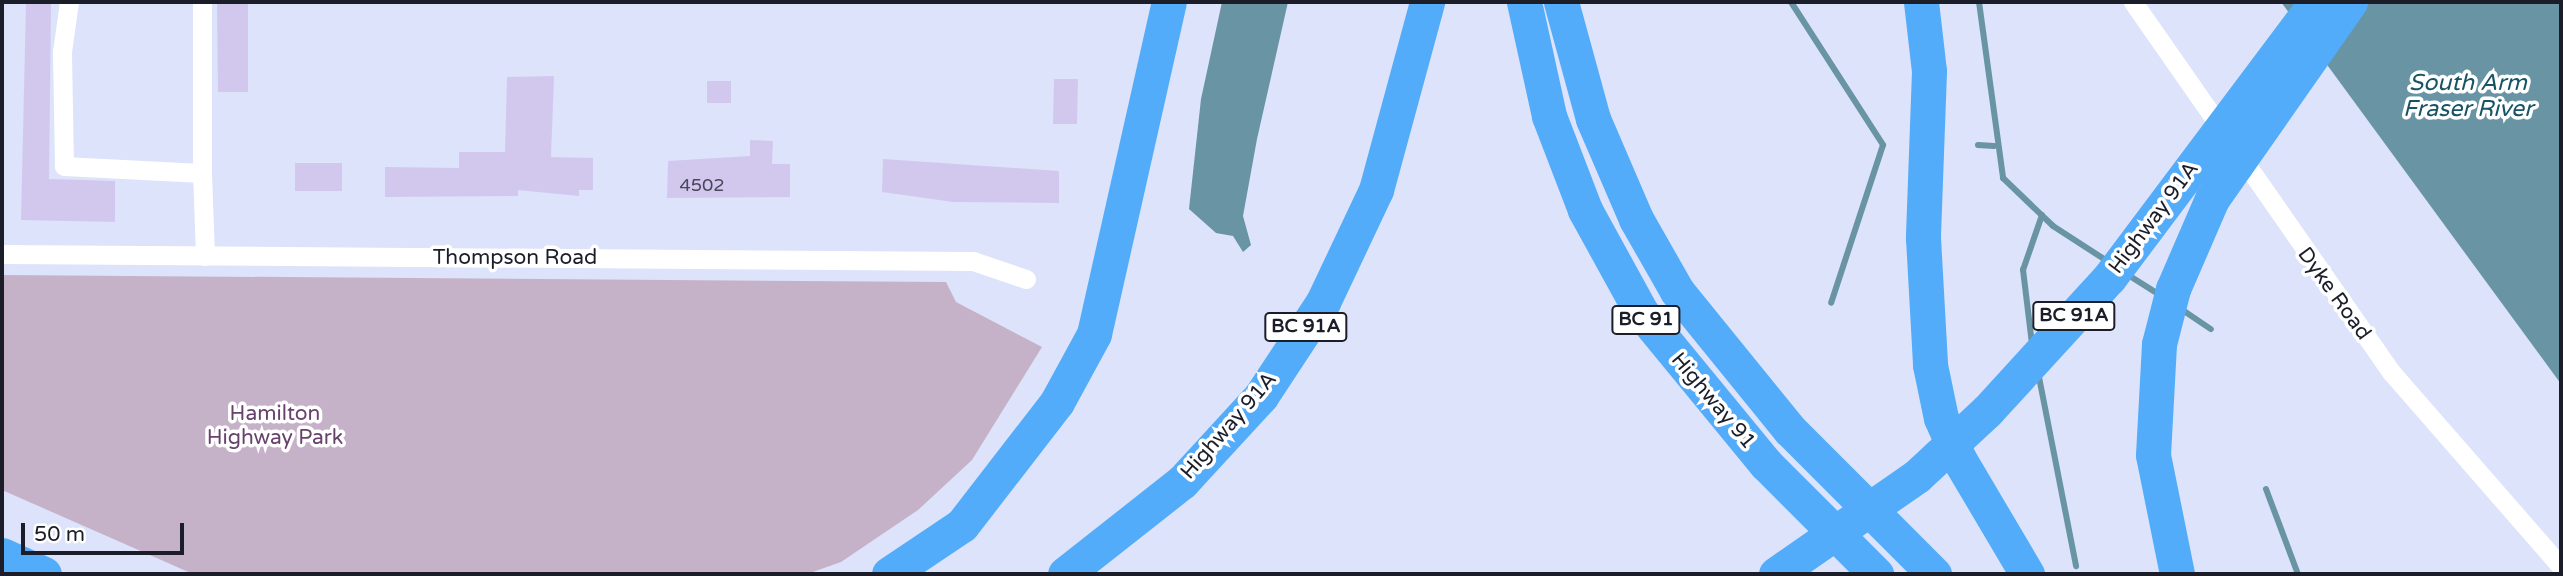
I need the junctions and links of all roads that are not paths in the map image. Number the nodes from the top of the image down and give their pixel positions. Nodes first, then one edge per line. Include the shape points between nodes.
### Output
1 (69, 2) edge
2 (202, 2) edge
3 (1169, 2) edge
4 (1427, 2) edge
5 (1524, 2) edge
6 (1561, 2) edge
7 (1921, 2) edge
8 (2133, 2) edge
9 (2316, 2) edge
10 (2350, 2) edge
11 (202, 173) junction
12 (2, 254) edge
13 (205, 256) junction
14 (1026, 279) dead end
15 (2, 555) edge
16 (2561, 567) edge
17 (44, 574) edge
18 (888, 574) edge
19 (1065, 574) edge
20 (1776, 574) edge
21 (1876, 574) edge
22 (1934, 574) edge
23 (2027, 574) edge
24 (2177, 574) edge

1 - 11 street via 62,52 64,166
2 - 11 street
3 - 18 highway via 1094,334 1056,402 962,525
4 - 19 highway, Highway 91A / BC 91A via 1376,190 1323,302 1261,396 1182,482
5 - 21 highway, Highway 91 / BC 91 via 1553,128 1584,210 1640,312 1766,464
6 - 22 highway, Highway 91 / BC 91 via 1592,119 1636,219 1677,291 1754,390
7 - 23 highway via 1929,71 1923,239 1930,365 1941,418 1959,458
8 - 16 street, Dyke Road via 2399,382
9 - 20 highway, Highway 91A / BC 91A via 2109,278 1987,411 1917,476
10 - 24 highway via 2234,164 2192,240 2159,344 2153,455
11 - 13 street
12 - 13 street, Thompson Road
13 - 14 street, Thompson Road via 972,261
15 - 17 highway

